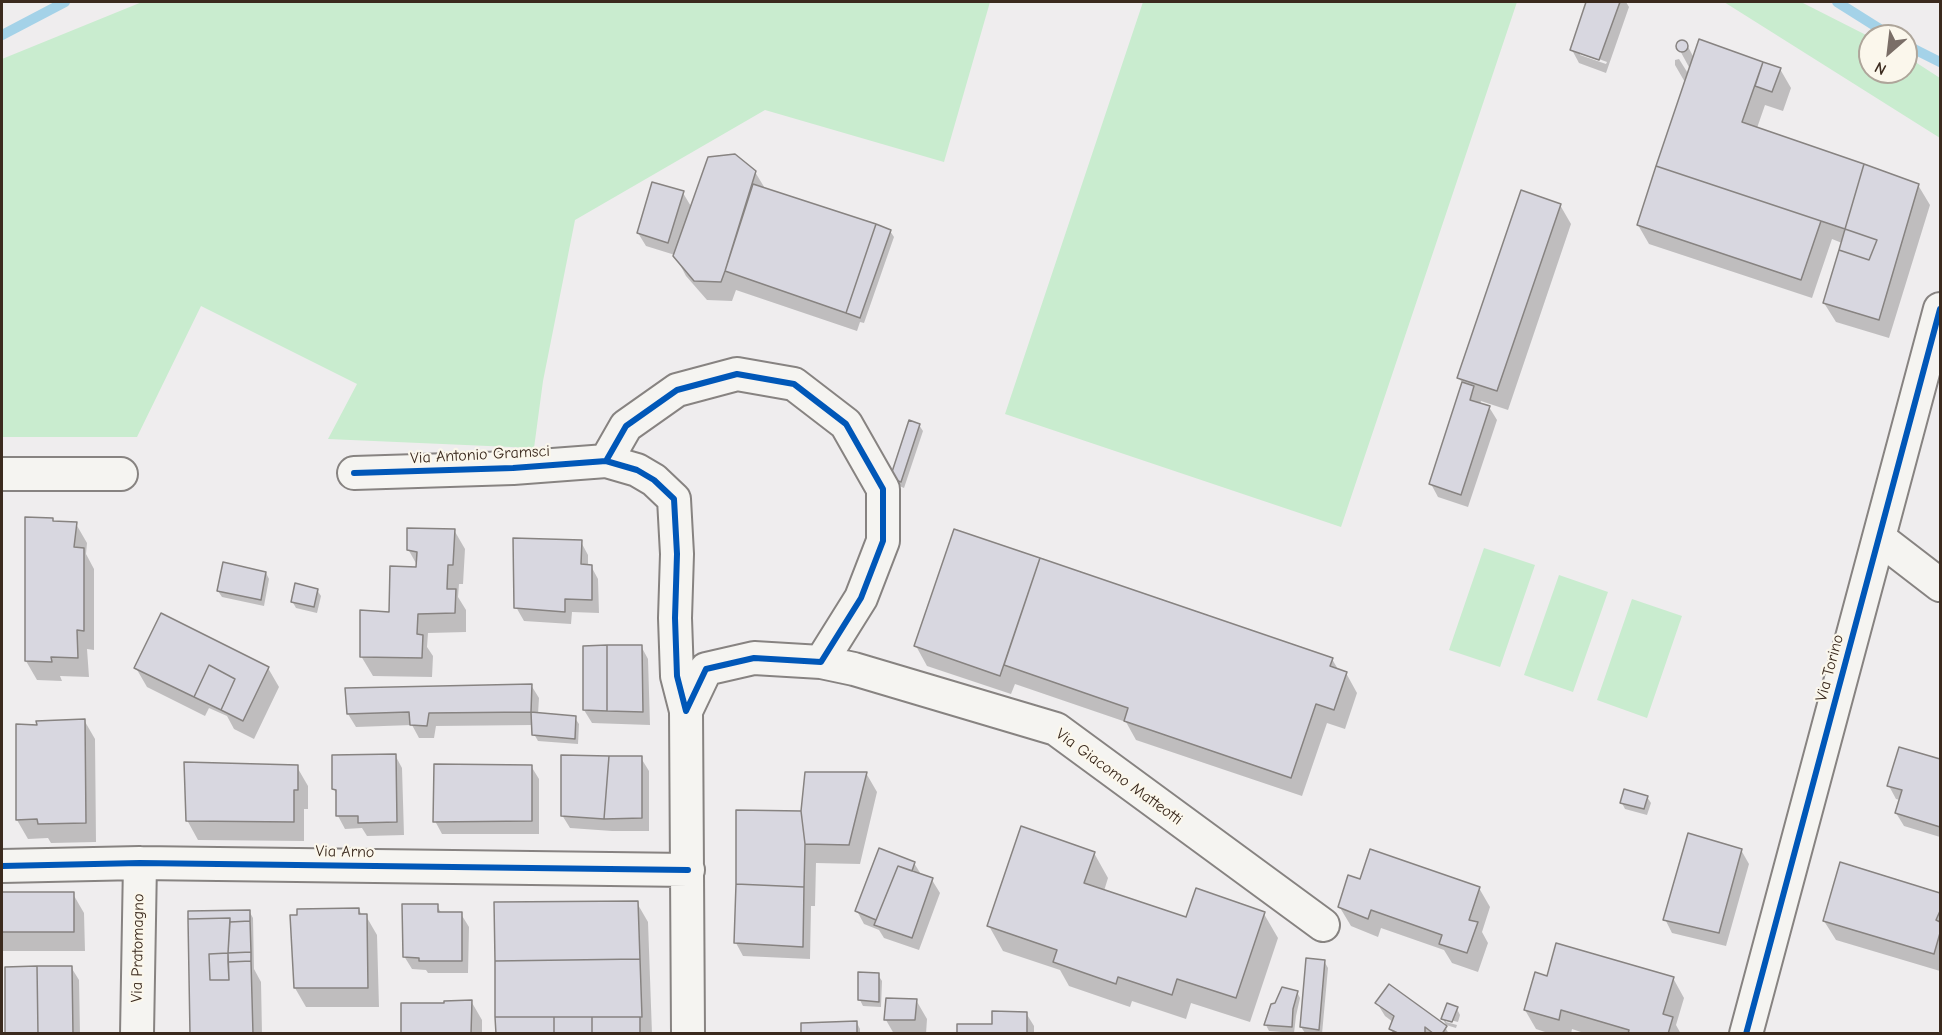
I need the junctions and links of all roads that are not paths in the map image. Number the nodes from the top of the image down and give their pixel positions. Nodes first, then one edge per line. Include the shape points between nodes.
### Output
1 (1941, 309) edge
2 (606, 461) junction
3 (354, 473) dead end
4 (2, 474) edge
5 (121, 474) dead end
6 (1879, 538) junction
7 (1941, 585) edge
8 (821, 662) junction
9 (686, 711) junction
10 (140, 863) junction
11 (2, 866) edge
12 (688, 870) junction
13 (1323, 925) dead end
14 (137, 1034) edge
15 (688, 1034) edge
16 (1746, 1034) edge

1 - 6 street, Via Torino
2 - 3 street, Via Antonio Gramsci
2 - 8 street via 626,426 677,390 737,374 794,384 846,424 883,489 883,541 861,598
2 - 9 street via 637,470 674,499 677,676
4 - 5 street
6 - 7 street
6 - 16 street, Via Torino
8 - 9 street, Via Giacomo Matteotti via 754,658 706,669
8 - 13 street, Via Giacomo Matteotti via 1056,729
9 - 12 street
10 - 11 street, Via Arno
10 - 12 street, Via Arno
10 - 14 street, Via Pratomagno
12 - 15 street

